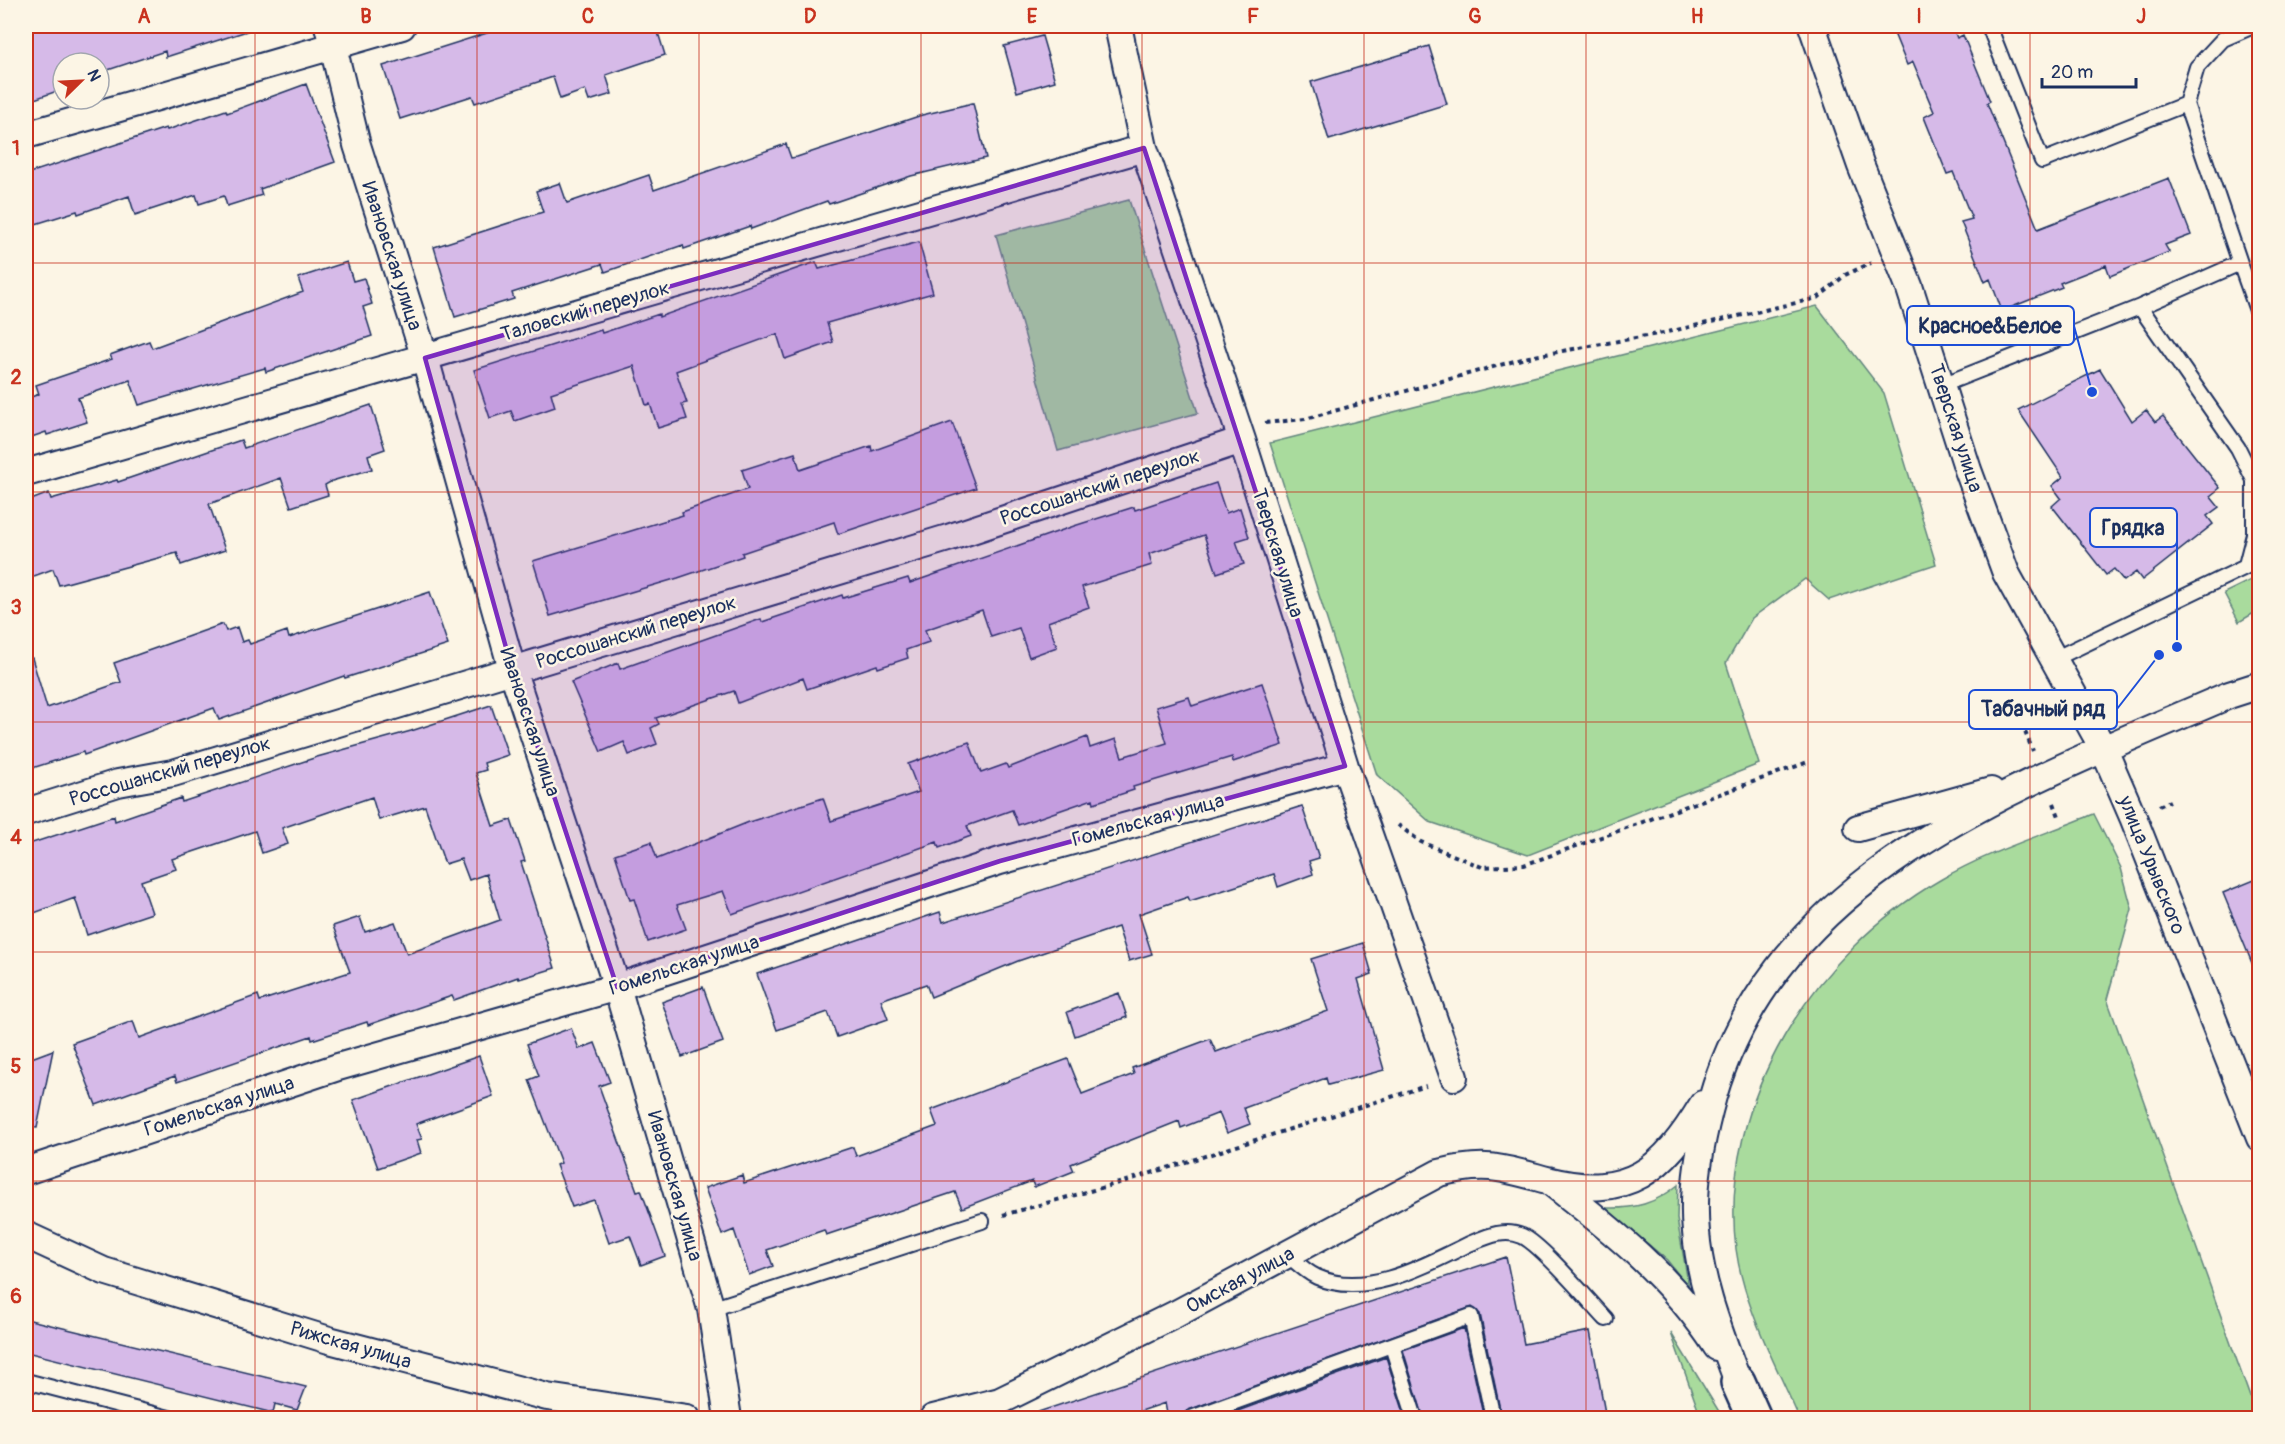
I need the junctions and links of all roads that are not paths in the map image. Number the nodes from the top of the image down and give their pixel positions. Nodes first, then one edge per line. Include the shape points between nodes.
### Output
1 (402, 26) edge
2 (1118, 26) edge
3 (1812, 26) edge
4 (1989, 26) edge
5 (2253, 26) edge
6 (331, 36) edge
7 (2186, 104) junction
8 (26, 135) edge
9 (1144, 148) junction
10 (2240, 263) junction
11 (2140, 307) junction
12 (2259, 319) edge
13 (425, 358) junction
14 (1942, 384) junction
15 (1240, 433) junction
16 (26, 473) edge
17 (2259, 560) edge
18 (2246, 565) junction
19 (2052, 660) junction
20 (512, 669) junction
21 (2259, 685) edge
22 (2104, 750) junction
23 (1345, 766) junction
24 (2032, 780) junction
25 (26, 812) edge
26 (1858, 828) dead end
27 (617, 987) junction
28 (1454, 1077) road end
29 (1715, 1085) junction
30 (2259, 1138) edge
31 (26, 1170) edge
32 (1547, 1180) junction
33 (982, 1221) road end
34 (26, 1235) edge
35 (1288, 1255) junction
36 (711, 1309) junction
37 (1606, 1319) dead end
38 (1392, 1346) junction
39 (26, 1381) edge
40 (1738, 1382) junction
41 (169, 1419) edge
42 (687, 1419) edge
43 (728, 1419) edge
44 (933, 1419) edge
45 (1191, 1419) edge
46 (1415, 1419) edge
47 (1492, 1419) edge
48 (1754, 1419) edge

1 - 6 street
2 - 9 street, Тверская улица
3 - 14 street, Тверская улица
4 - 7 lane via 2042,161
5 - 7 lane via 2223,39 2197,67
6 - 8 street
6 - 13 street, Ивановская улица via 357,145
7 - 10 lane
9 - 13 street, Таловский переулок
9 - 15 street, Тверская улица
10 - 11 lane
10 - 12 lane
11 - 14 lane
11 - 18 lane via 2238,448 2254,480 2254,534
13 - 16 street, Таловский переулок
13 - 20 street, Ивановская улица
14 - 19 street, Тверская улица via 2006,573
15 - 20 street, Россошанский переулок via 948,538
15 - 23 street, Тверская улица
17 - 18 lane
18 - 19 lane
19 - 22 street, Тверская улица
20 - 25 street, Россошанский переулок via 173,773 118,783
20 - 27 street, Ивановская улица
21 - 22 street
22 - 24 street
22 - 30 street, улица Урывского
23 - 27 street, Гомельская улица via 1000,861
23 - 28 street, Тверская улица
24 - 26 street
24 - 29 street via 1876,873 1814,926 1756,999
27 - 31 street, Гомельская улица via 338,1067
27 - 36 street, Ивановская улица
29 - 32 street via 1667,1156 1635,1179 1613,1185
29 - 40 street via 1701,1148 1695,1230 1710,1302
32 - 35 street, Омская улица via 1499,1167 1467,1166 1439,1173
32 - 40 street via 1659,1273 1708,1335
33 - 36 lane
34 - 42 street, Рижская улица via 104,1271 329,1340 547,1397
35 - 37 lane via 1318,1277 1336,1282 1373,1281 1411,1273 1486,1237 1513,1233 1533,1243
35 - 44 street, Омская улица via 1000,1401
36 - 43 street, Ивановская улица
38 - 45 lane
38 - 46 lane
38 - 47 lane via 1471,1316
39 - 41 lane
40 - 48 street

